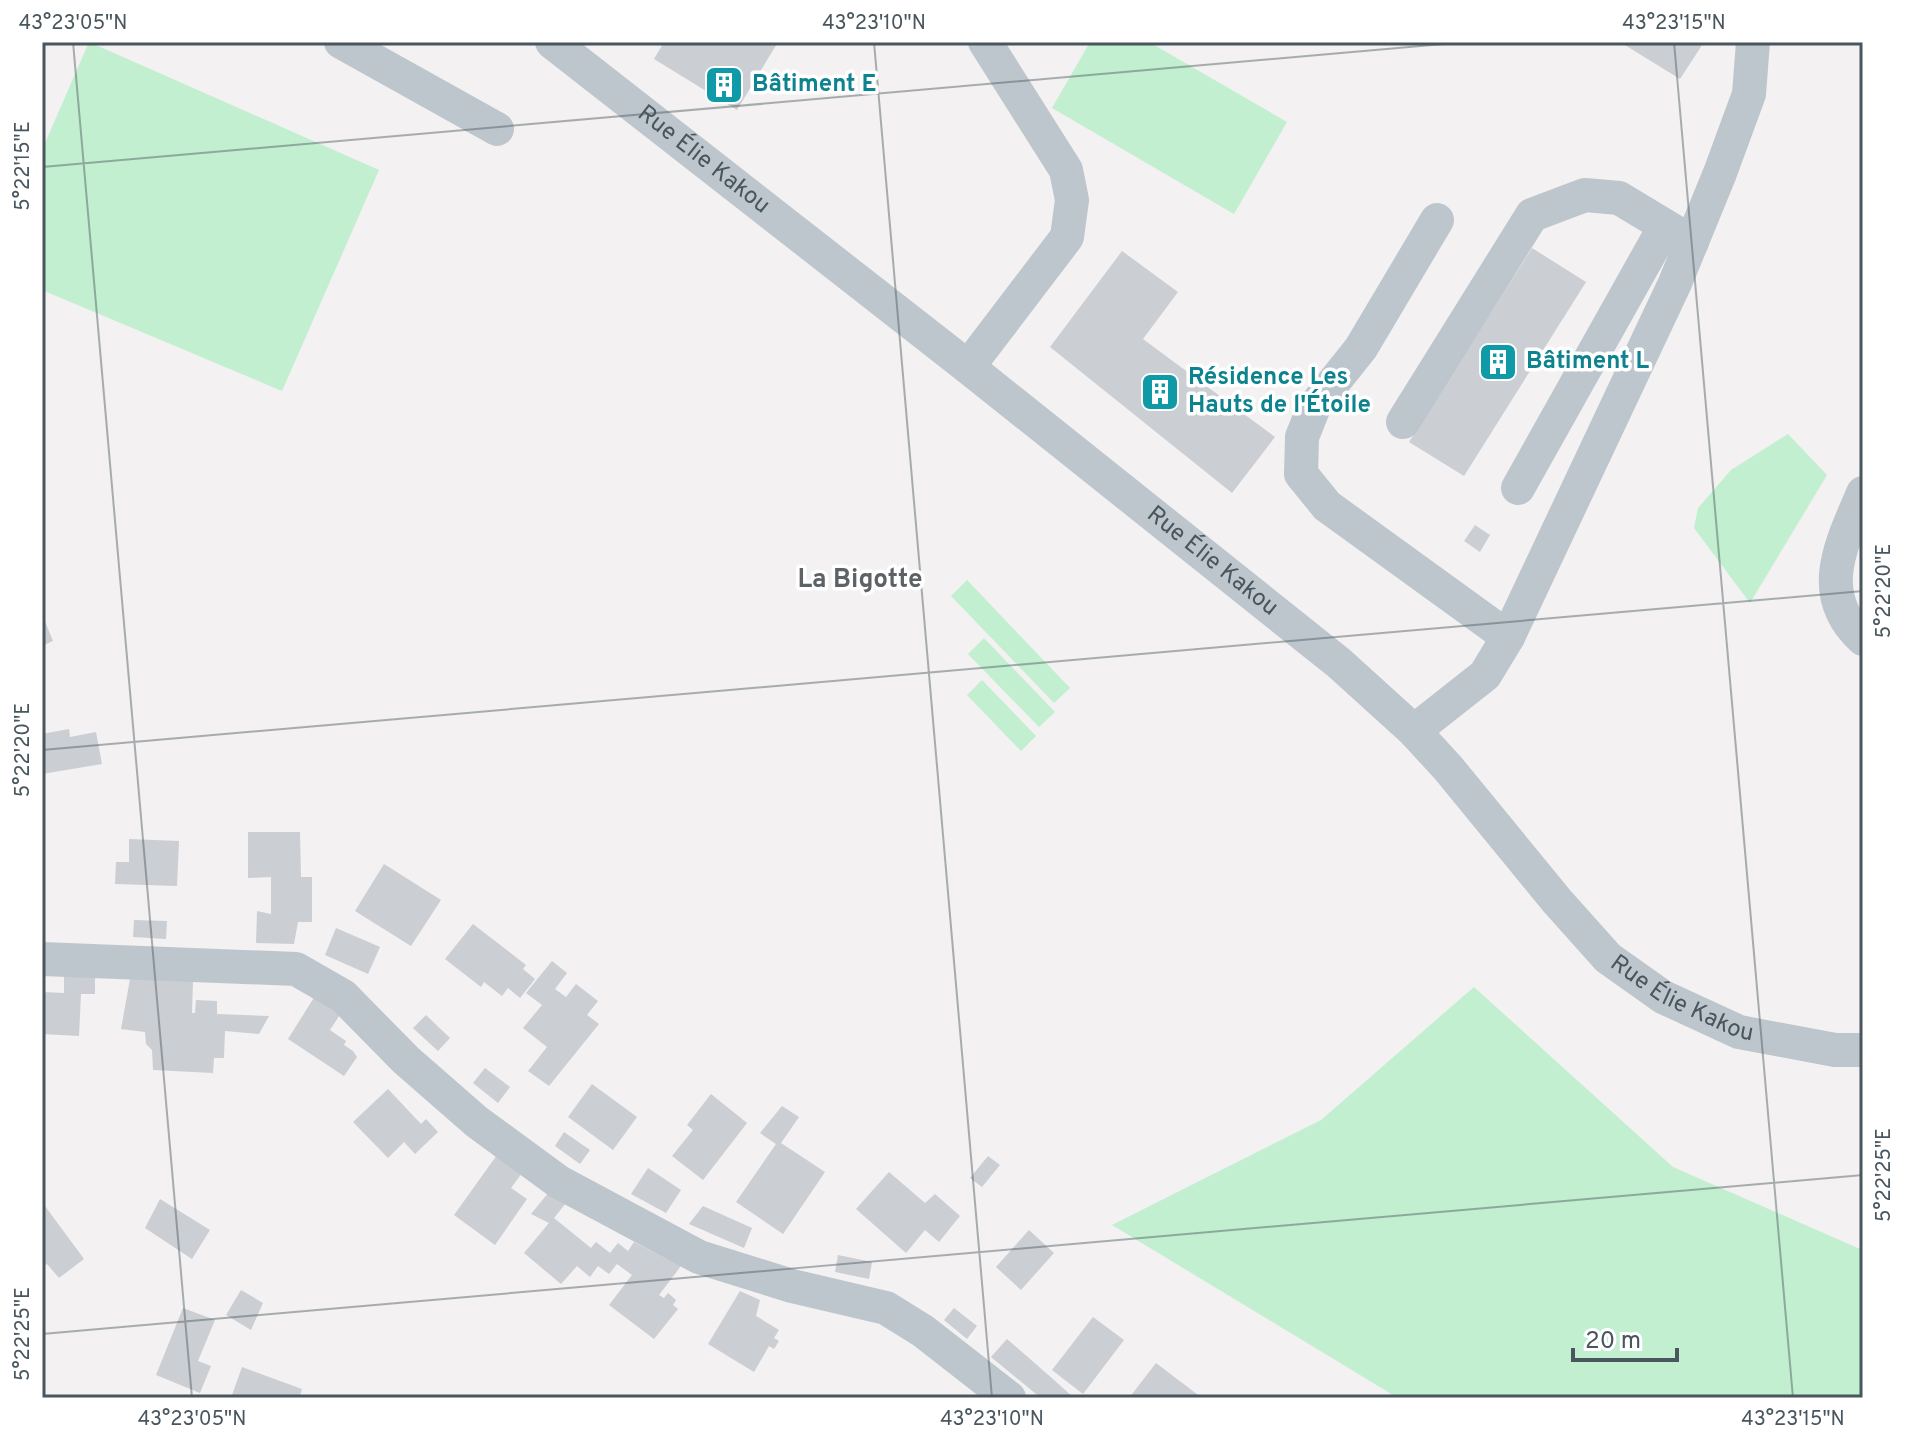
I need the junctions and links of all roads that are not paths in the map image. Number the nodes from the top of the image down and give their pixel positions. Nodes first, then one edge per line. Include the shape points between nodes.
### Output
1 (341, 42) edge
2 (552, 42) edge
3 (985, 42) edge
4 (1753, 42) edge
5 (497, 129) dead end
6 (1437, 220) dead end
7 (1678, 234) junction
8 (968, 367) junction
9 (1403, 422) dead end
10 (1518, 488) dead end
11 (1863, 493) edge
12 (1508, 637) junction
13 (1863, 639) edge
14 (1414, 731) junction
15 (42, 959) edge
16 (1863, 1050) edge
17 (1009, 1398) edge

1 - 5 street
2 - 8 street, Rue Élie Kakou
3 - 8 street via 1066,170 1072,200 1067,237
4 - 7 street via 1749,94
6 - 12 street via 1361,348 1314,407 1302,437 1301,474 1327,506
7 - 9 street via 1619,198 1585,195 1532,215
7 - 10 street
7 - 12 street via 1668,298
8 - 14 street, Rue Élie Kakou via 1339,663
11 - 13 street via 1834,578 1841,606
12 - 14 street via 1485,675
14 - 16 street, Rue Élie Kakou via 1608,958 1663,997 1739,1032 1835,1050
15 - 17 street via 296,969 343,996 477,1122 559,1182 699,1257 886,1308

